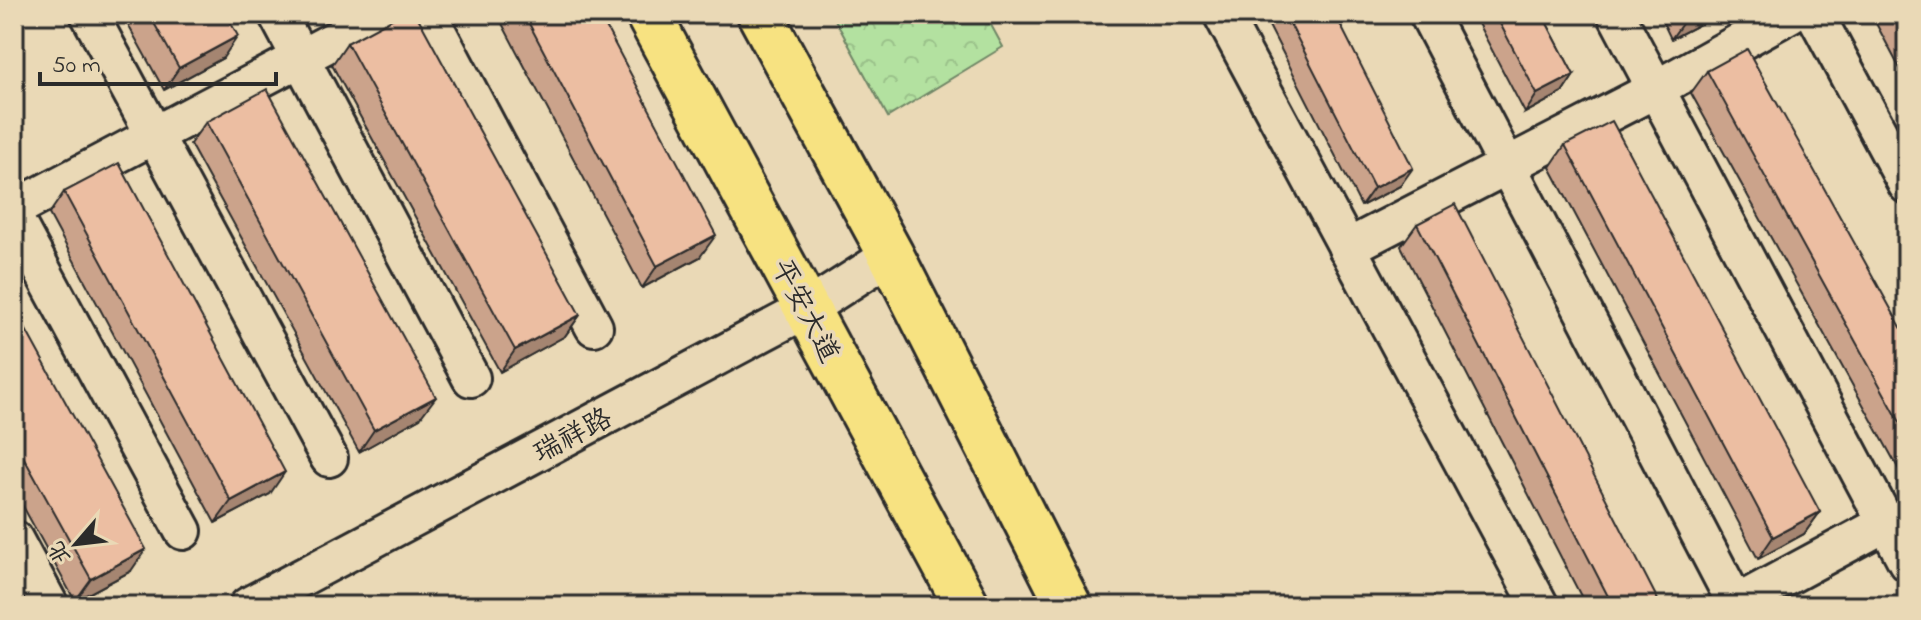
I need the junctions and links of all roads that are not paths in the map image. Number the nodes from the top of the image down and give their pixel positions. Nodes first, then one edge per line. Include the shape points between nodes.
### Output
1 (89, 14) edge
2 (277, 14) edge
3 (384, 14) edge
4 (428, 14) edge
5 (648, 14) edge
6 (760, 14) edge
7 (1222, 14) edge
8 (1428, 14) edge
9 (1616, 14) edge
10 (1790, 14) edge
11 (1815, 14) edge
12 (301, 59) junction
13 (1656, 89) junction
14 (154, 135) junction
15 (1508, 165) junction
16 (1907, 185) edge
17 (14, 209) edge
18 (14, 218) edge
19 (1347, 248) junction
20 (891, 255) junction
21 (807, 309) junction
22 (594, 327) dead end
23 (471, 378) dead end
24 (329, 458) dead end
25 (1886, 523) junction
26 (183, 531) dead end
27 (14, 539) edge
28 (1907, 562) edge
29 (49, 604) dead end
30 (1734, 605) edge
31 (248, 606) edge
32 (967, 606) edge
33 (1069, 606) edge
34 (1540, 606) edge

1 - 14 street
2 - 12 street
3 - 12 street
4 - 22 street
5 - 21 main road, 平安大道
6 - 20 main road
7 - 19 street
8 - 15 street
9 - 13 street
10 - 13 street
11 - 16 street
12 - 14 street
12 - 23 street
13 - 15 street
13 - 25 street
14 - 17 street
14 - 24 street
15 - 19 street
15 - 30 street
18 - 26 street
19 - 34 street
20 - 21 street, 瑞祥路
20 - 33 main road
21 - 31 street, 瑞祥路
21 - 32 main road, 平安大道
25 - 28 street
25 - 30 street
27 - 29 street

